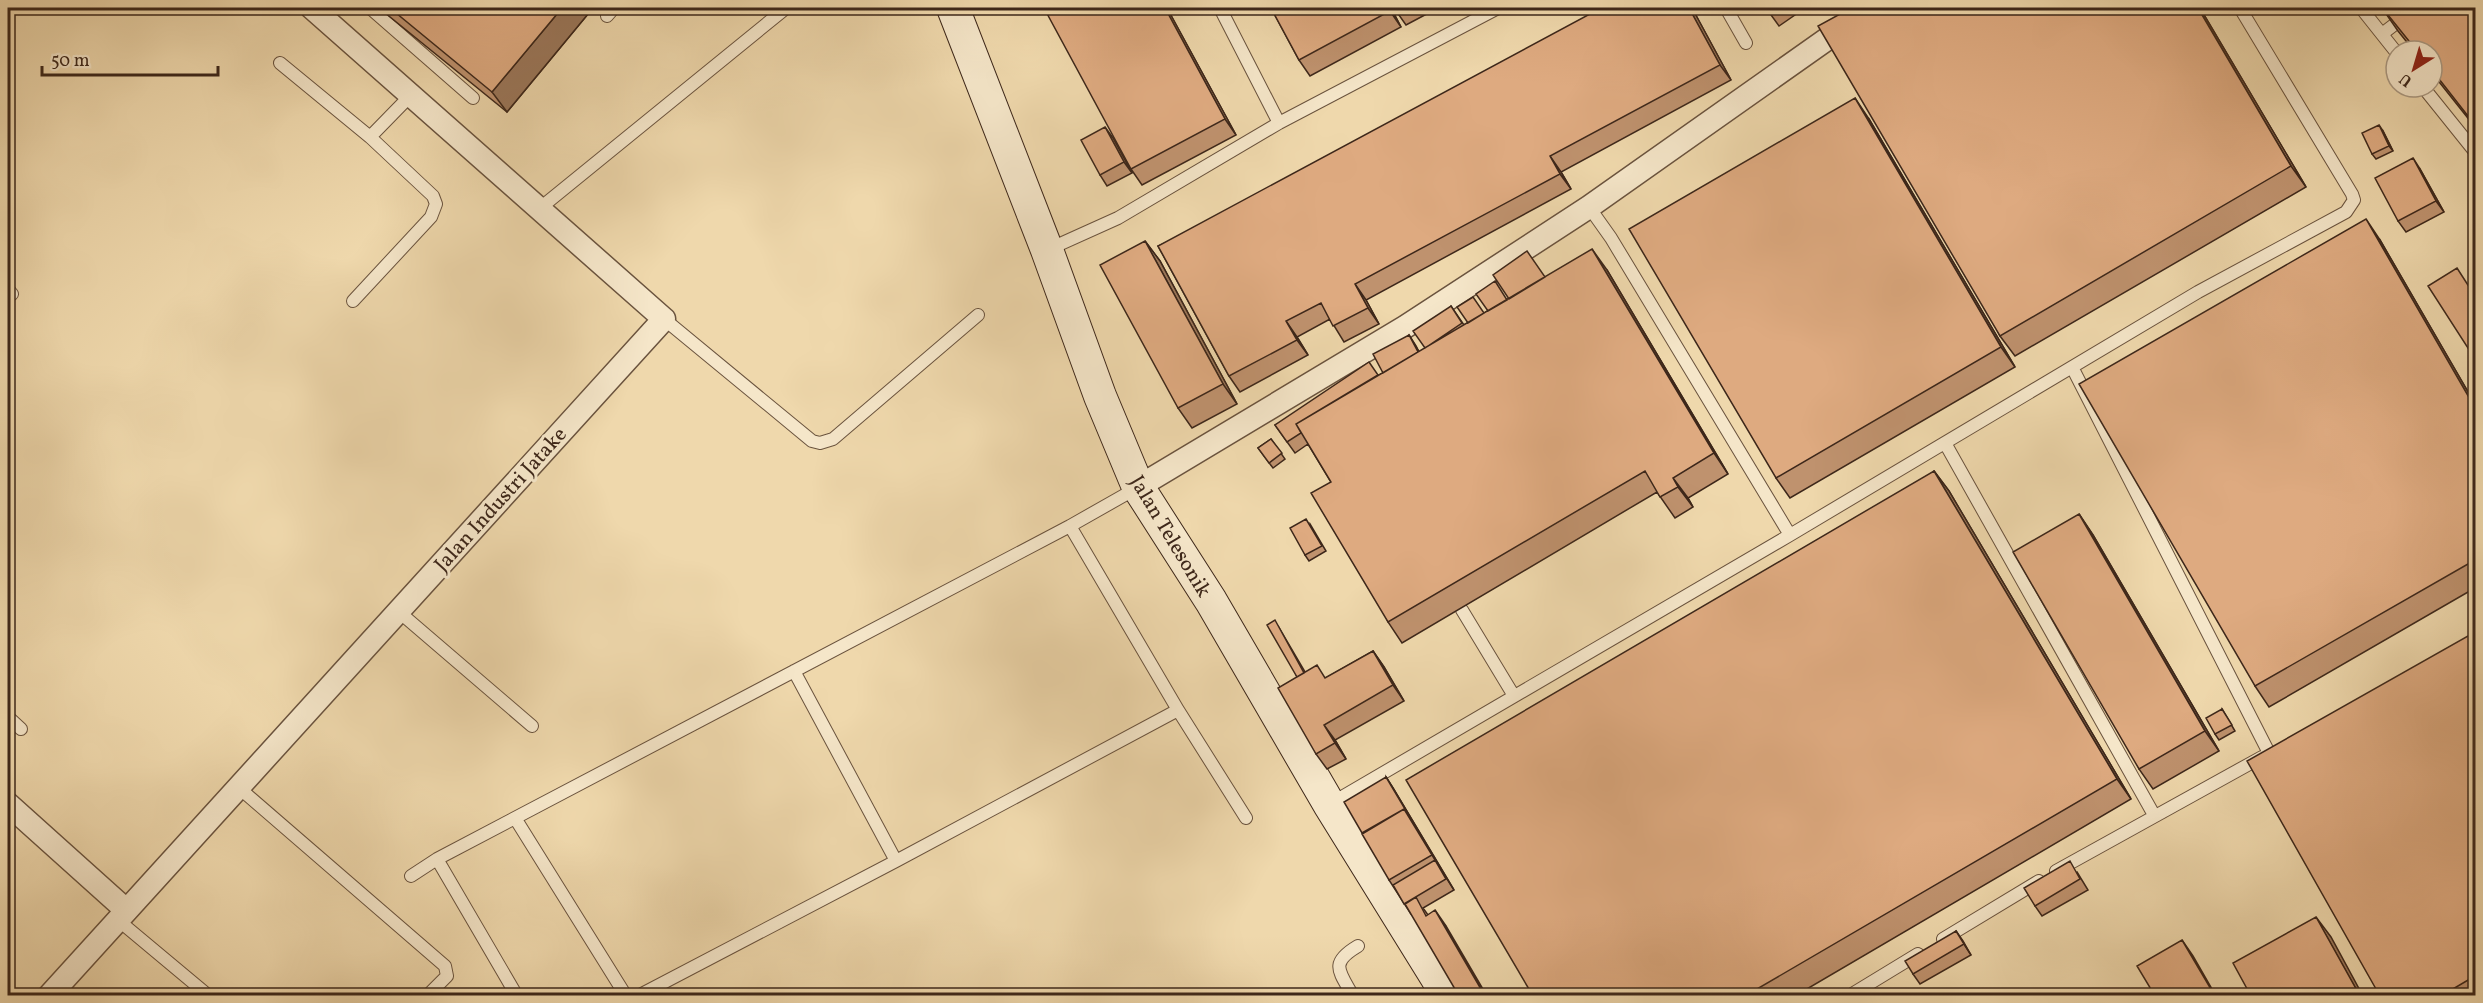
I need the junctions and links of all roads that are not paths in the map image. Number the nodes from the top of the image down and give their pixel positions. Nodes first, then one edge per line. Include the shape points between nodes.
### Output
1 (312, 8) edge
2 (370, 8) edge
3 (786, 8) edge
4 (953, 8) edge
5 (1220, 8) edge
6 (1498, 8) edge
7 (1726, 8) edge
8 (1871, 8) edge
9 (2240, 8) edge
10 (2361, 8) edge
11 (2416, 8) edge
12 (2382, 34) junction
13 (2386, 39) edge
14 (1746, 43) dead end
15 (280, 63) dead end
16 (411, 95) junction
17 (473, 98) edge
18 (2433, 99) edge
19 (1279, 123) junction
20 (370, 137) junction
21 (2475, 153) edge
22 (1589, 207) junction
23 (539, 209) junction
24 (1047, 250) junction
25 (353, 301) dead end
26 (978, 315) dead end
27 (664, 319) junction
28 (2072, 368) junction
29 (1945, 443) junction
30 (1138, 487) junction
31 (1070, 526) junction
32 (1790, 535) junction
33 (1462, 610) dead end
34 (398, 611) junction
35 (794, 671) junction
36 (1514, 696) junction
37 (1178, 710) junction
38 (8, 717) edge
39 (532, 726) dead end
40 (21, 729) dead end
41 (238, 788) junction
42 (8, 804) edge
43 (1329, 804) junction
44 (2154, 815) junction
45 (515, 818) junction
46 (1246, 818) dead end
47 (437, 859) junction
48 (896, 861) junction
49 (411, 876) dead end
50 (122, 915) junction
51 (1358, 946) dead end
52 (49, 996) edge
53 (209, 996) edge
54 (427, 996) edge
55 (517, 996) edge
56 (626, 996) edge
57 (638, 996) edge
58 (1353, 996) edge
59 (1448, 996) edge
60 (1849, 996) edge

1 - 16 street
2 - 17 lane
3 - 23 lane
4 - 24 street, Jalan Telesonik
5 - 19 lane
6 - 19 lane
7 - 14 lane
8 - 22 street
9 - 28 lane via 2354,200 2346,212 2198,292
10 - 12 lane
11 - 12 lane
12 - 13 lane
15 - 20 lane
16 - 20 lane
16 - 23 street
18 - 21 lane
19 - 24 lane via 1118,218
20 - 25 lane via 433,196 436,204 431,217
22 - 30 street via 1405,327
22 - 32 lane via 1611,237
23 - 27 street
24 - 30 street, Jalan Telesonik
26 - 27 lane via 833,439 820,443 812,441
27 - 34 street, Jalan Industri Jatake
28 - 29 lane
28 - 44 lane via 2274,750
29 - 32 lane
29 - 44 lane
30 - 31 lane
30 - 43 street, Jalan Telesonik via 1211,601
31 - 35 lane
31 - 37 lane
32 - 36 lane
33 - 36 lane
34 - 39 lane
34 - 41 street, Jalan Industri Jatake
35 - 45 lane
35 - 48 lane
36 - 43 lane
37 - 46 lane
37 - 48 lane
38 - 40 lane
41 - 50 street, Jalan Industri Jatake
41 - 54 lane via 445,966 447,976
42 - 50 street
43 - 59 street, Jalan Telesonik
44 - 60 lane
45 - 47 lane
45 - 56 lane
47 - 49 lane
47 - 55 lane
48 - 57 lane
50 - 52 street, Jalan Industri Jatake
50 - 53 lane
51 - 58 lane via 1339,962 1339,970

